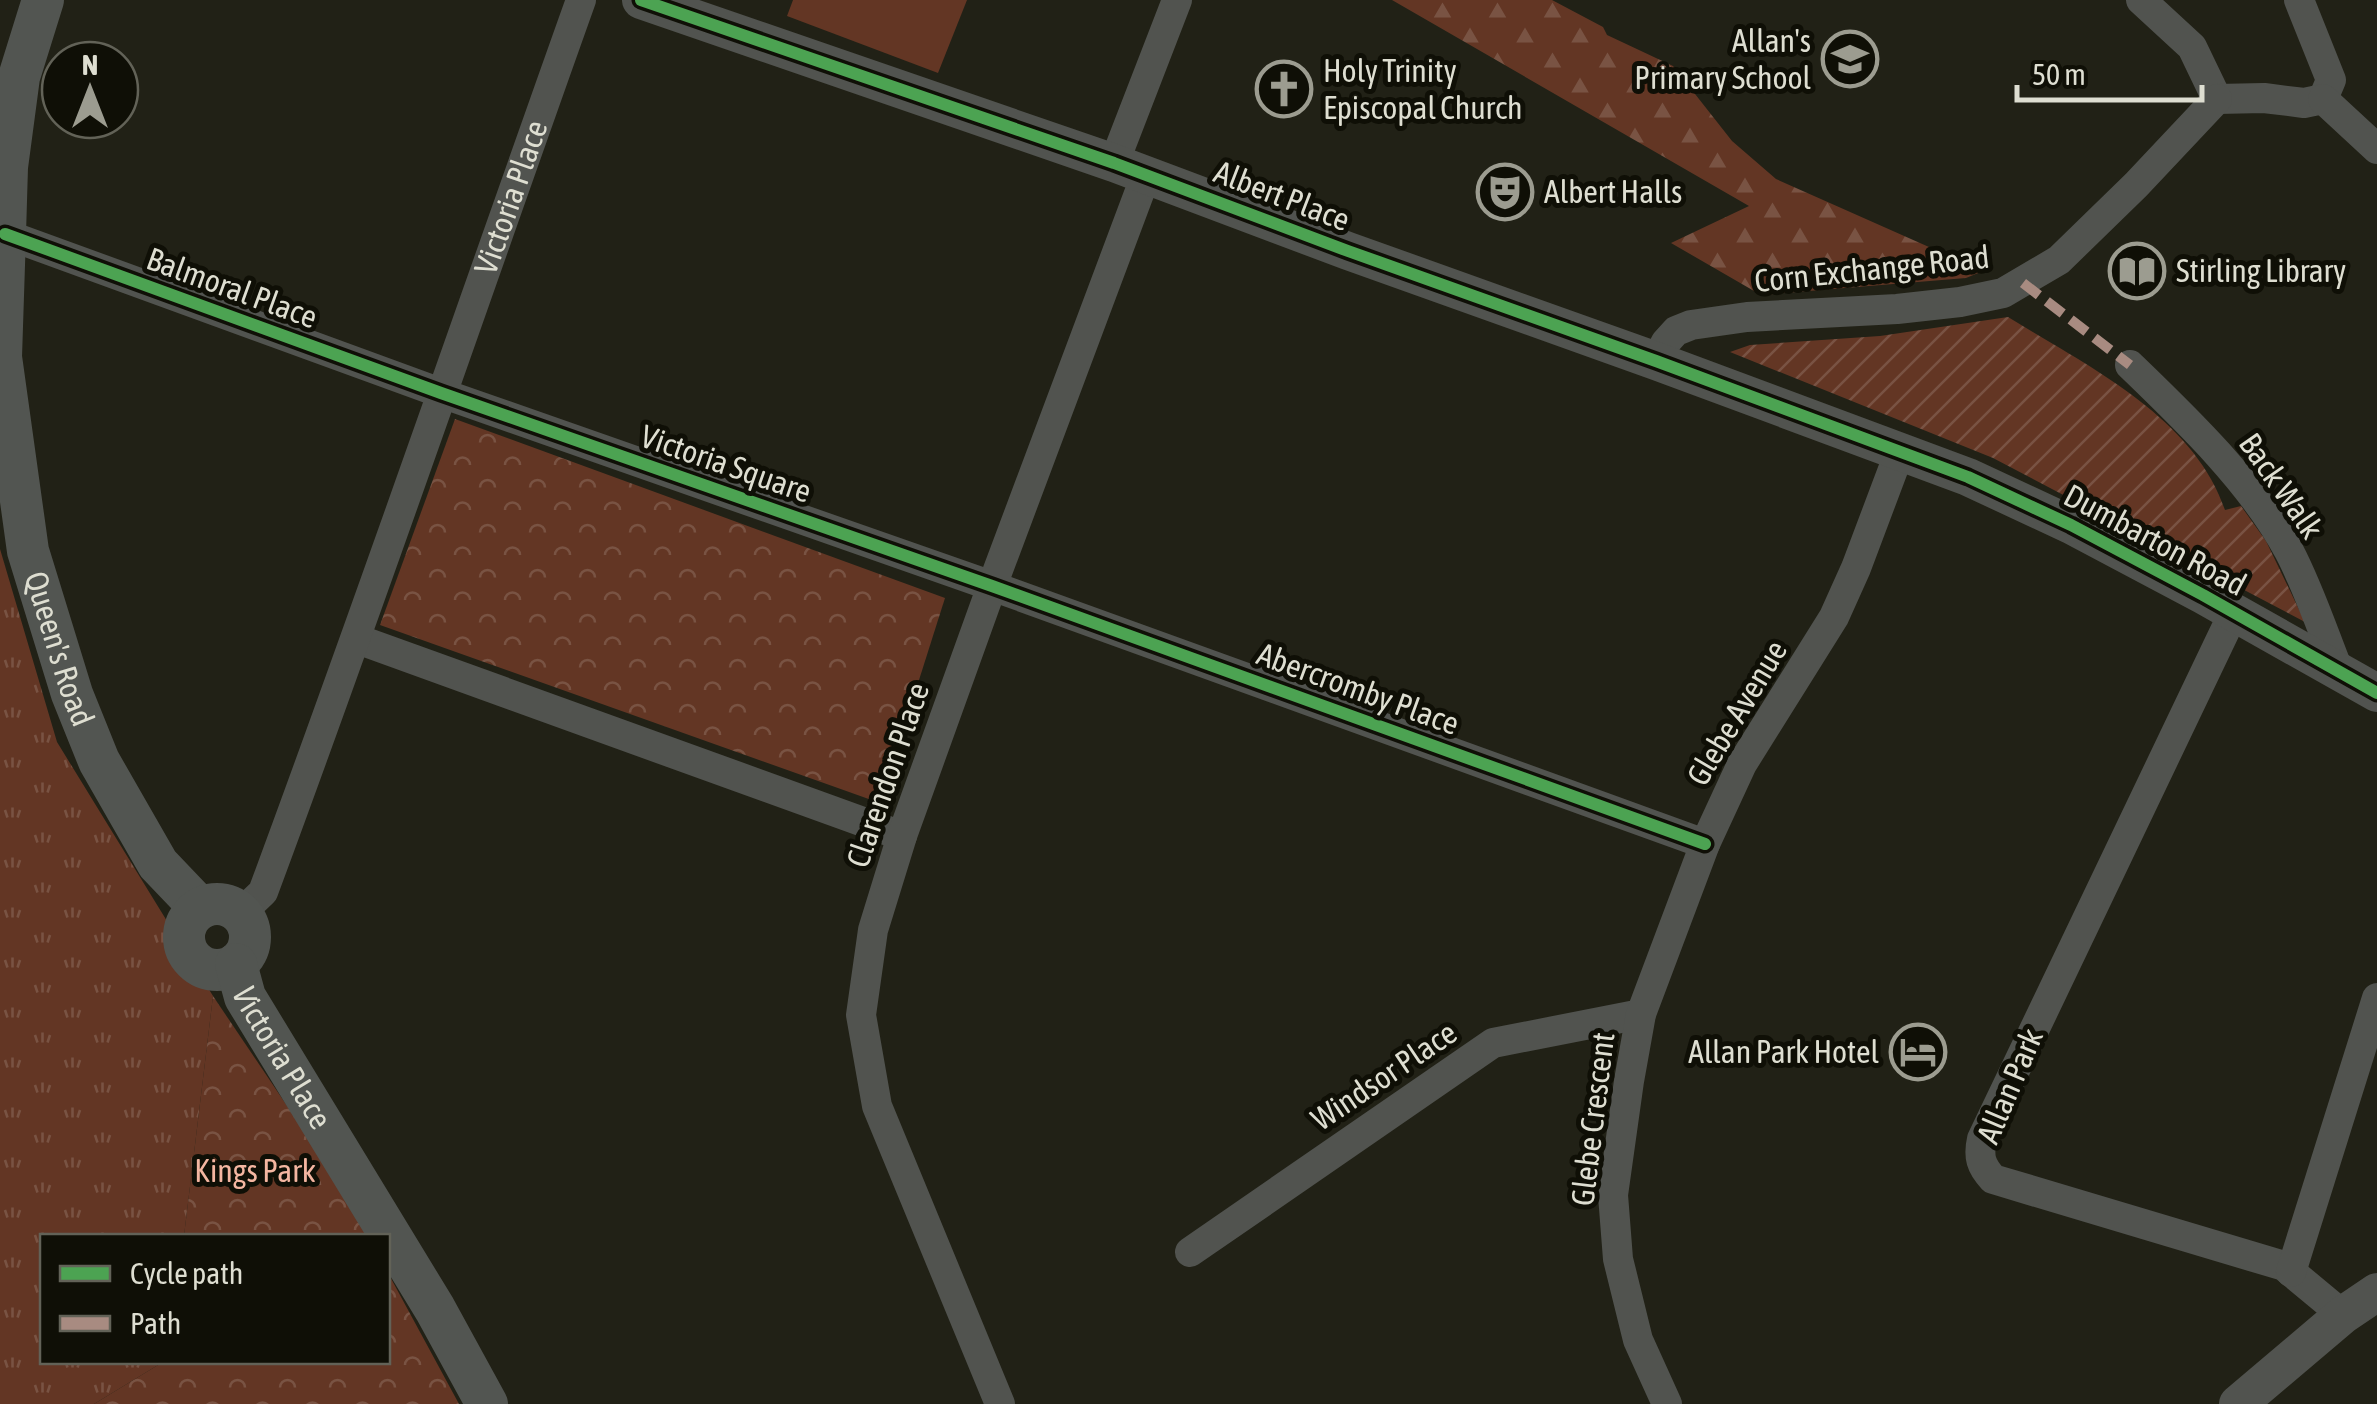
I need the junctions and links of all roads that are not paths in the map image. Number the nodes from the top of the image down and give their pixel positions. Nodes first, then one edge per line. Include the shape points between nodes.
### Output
1 (43, 0) edge
2 (581, 0) edge
3 (641, 0) edge
4 (1177, 0) edge
5 (2140, 0) edge
6 (2299, 0) edge
7 (2323, 98) junction
8 (2218, 99) junction
9 (2377, 149) edge
10 (1130, 169) junction
11 (5, 234) junction
12 (1656, 361) junction
13 (2130, 365) dead end
14 (441, 393) junction
15 (1900, 451) junction
16 (992, 586) junction
17 (2234, 612) junction
18 (357, 639) junction
19 (2339, 672) junction
20 (2377, 693) edge
21 (902, 836) junction
22 (1704, 844) junction
23 (220, 910) junction
24 (236, 964) junction
25 (2377, 998) edge
26 (1641, 1014) junction
27 (389, 1234) edge
28 (390, 1235) edge
29 (1190, 1252) dead end
30 (2292, 1272) junction
31 (2377, 1292) edge
32 (2343, 1315) junction
33 (487, 1404) edge
34 (1000, 1404) edge
35 (1668, 1404) edge
36 (2238, 1404) edge

1 - 11 main road, Queen's Road via 19,77
2 - 14 street, Victoria Place
3 - 10 street, Albert Place
4 - 10 street, Clarendon Place
5 - 8 street via 2192,47
6 - 7 street via 2331,80
7 - 8 street via 2304,104
7 - 9 street
8 - 12 street, Corn Exchange Road via 2059,260 2004,294 1691,325 1676,331
10 - 12 street, Albert Place
10 - 16 street, Clarendon Place
11 - 14 street, Balmoral Place
11 - 23 main road, Queen's Road via 2,356 28,550 51,632 99,761 158,864
12 - 15 street, Albert Place
13 - 19 street, Back Walk via 2259,504 2289,550
14 - 16 street, Victoria Square
14 - 18 street
15 - 17 street, Dumbarton Road via 2071,525
15 - 22 street, Glebe Avenue via 1834,617 1742,764
16 - 21 street, Clarendon Place
16 - 22 street, Abercromby Place
17 - 19 street, Dumbarton Road
17 - 30 street, Allan Park via 1980,1152 1993,1179
18 - 21 street
18 - 23 street via 264,892
19 - 20 street, Dumbarton Road
21 - 34 street, Clarendon Place via 873,930 860,1015 877,1106
22 - 26 street, Glebe Avenue
23 - 24 main road via 247,920 248,950
23 - 24 main road via 186,924 185,945 196,962 216,970
24 - 27 main road, Victoria Place via 245,997
25 - 30 street
26 - 29 street, Windsor Place via 1493,1043
26 - 35 street, Glebe Crescent via 1613,1196 1618,1258 1638,1340
28 - 33 main road, Victoria Place
30 - 32 street, Allan Park
31 - 32 street
32 - 36 street

